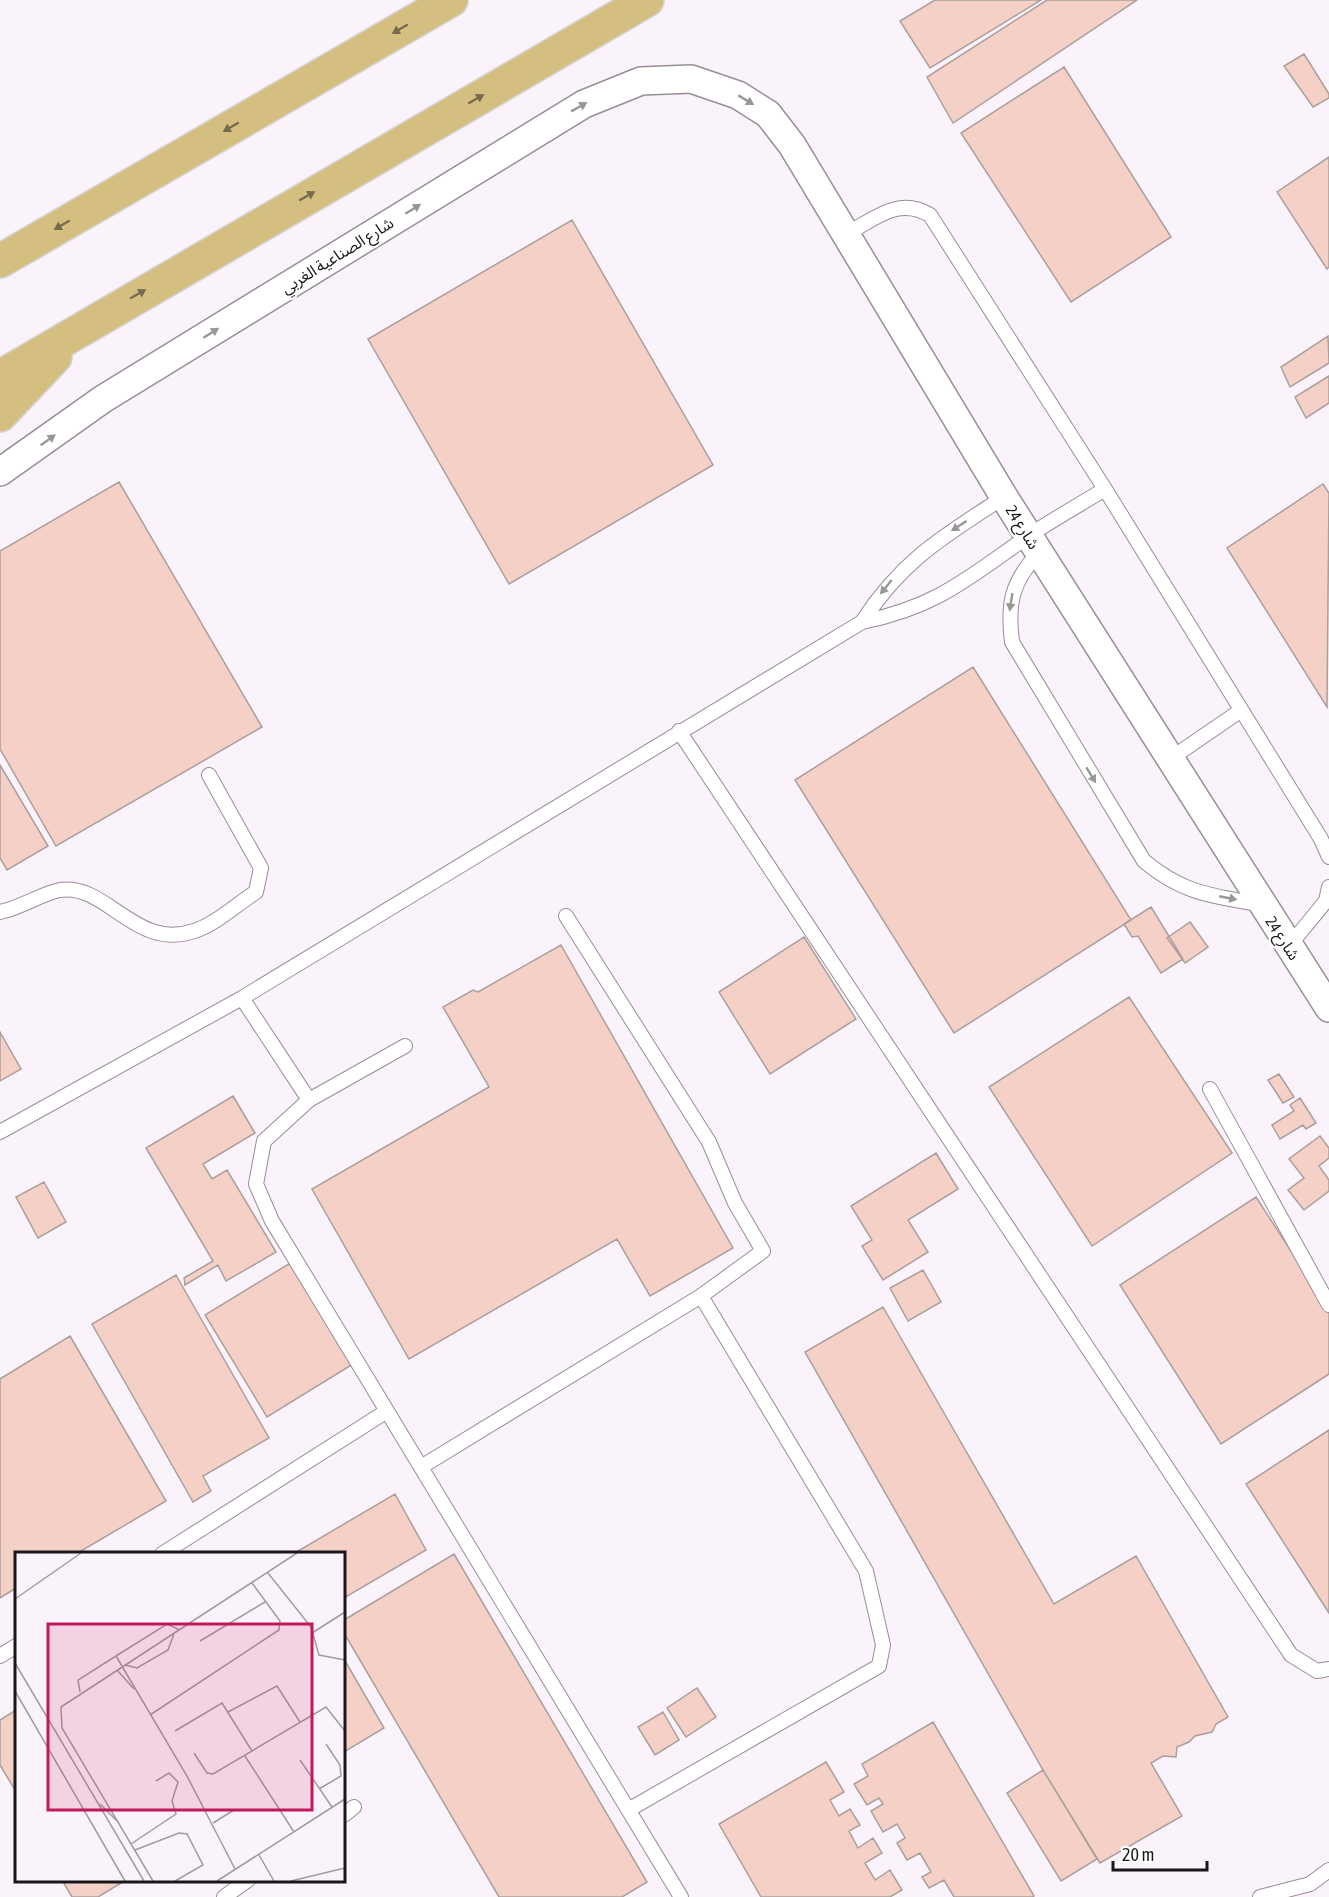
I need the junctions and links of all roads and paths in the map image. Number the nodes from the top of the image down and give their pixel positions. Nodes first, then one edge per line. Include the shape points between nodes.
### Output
1 (451, 0) edge
2 (647, 0) edge
3 (692, 79) joint
4 (846, 234) junction
5 (0, 261) edge
6 (88, 323) junction
7 (0, 377) edge
8 (0, 415) edge
9 (0, 472) edge
10 (1105, 489) junction
11 (1004, 497) junction
12 (1034, 544) junction
13 (862, 622) junction
14 (1240, 711) junction
15 (679, 731) junction
16 (1170, 759) junction
17 (209, 776) dead end
18 (1329, 857) edge
19 (1329, 887) edge
20 (1262, 905) junction
21 (0, 912) edge
22 (566, 916) dead end
23 (1289, 946) junction
24 (242, 998) junction
25 (1329, 1008) edge
26 (405, 1046) dead end
27 (1210, 1089) dead end
28 (309, 1100) junction
29 (0, 1132) edge
30 (701, 1296) junction
31 (1329, 1305) edge
32 (387, 1411) junction
33 (421, 1467) junction
34 (165, 1552) edge
35 (15, 1647) edge
36 (0, 1656) edge
37 (1329, 1668) edge
38 (630, 1809) junction
39 (1329, 1870) edge
40 (246, 1882) edge
41 (224, 1897) edge
42 (681, 1897) edge
43 (1266, 1897) edge

1 -> 5 main road
6 -> 2 main road
3 -> 4 street, شارع 24 via 738,95 768,114 792,145
9 -> 3 street, شارع الصناعية الغربي via 103,399 584,104 641,81
4 - 10 lane via 901,206 917,207 930,215
4 - 11 street, شارع 24
6 - 7 main road
6 - 8 main road
10 - 12 lane
10 - 14 lane
11 - 12 street, شارع 24
11 -> 13 lane via 916,557 895,576
12 - 13 lane via 938,598
12 - 16 street, شارع 24
12 -> 20 lane via 1012,592 1012,642 1144,861 1188,890
13 - 15 lane
14 - 16 lane
14 - 18 lane
15 - 24 lane
15 - 37 lane via 1291,1655 1317,1671
16 - 20 street, شارع 24
17 - 21 lane via 261,868 256,892 197,931 172,936 135,923 90,894 60,890
19 - 23 lane via 1326,901
20 - 23 street, شارع 24
22 - 30 lane via 709,1142 735,1203 763,1251
23 - 25 street, شارع 24
24 - 28 lane
24 - 29 lane
26 - 28 lane
27 - 31 lane
28 - 32 lane via 264,1141 256,1184 272,1221
30 - 33 lane
30 - 38 lane via 866,1571 883,1645 879,1665
32 - 33 lane
32 - 34 lane
33 - 38 lane
35 - 36 lane
38 - 42 lane
39 - 43 lane via 1310,1884
40 - 41 lane

